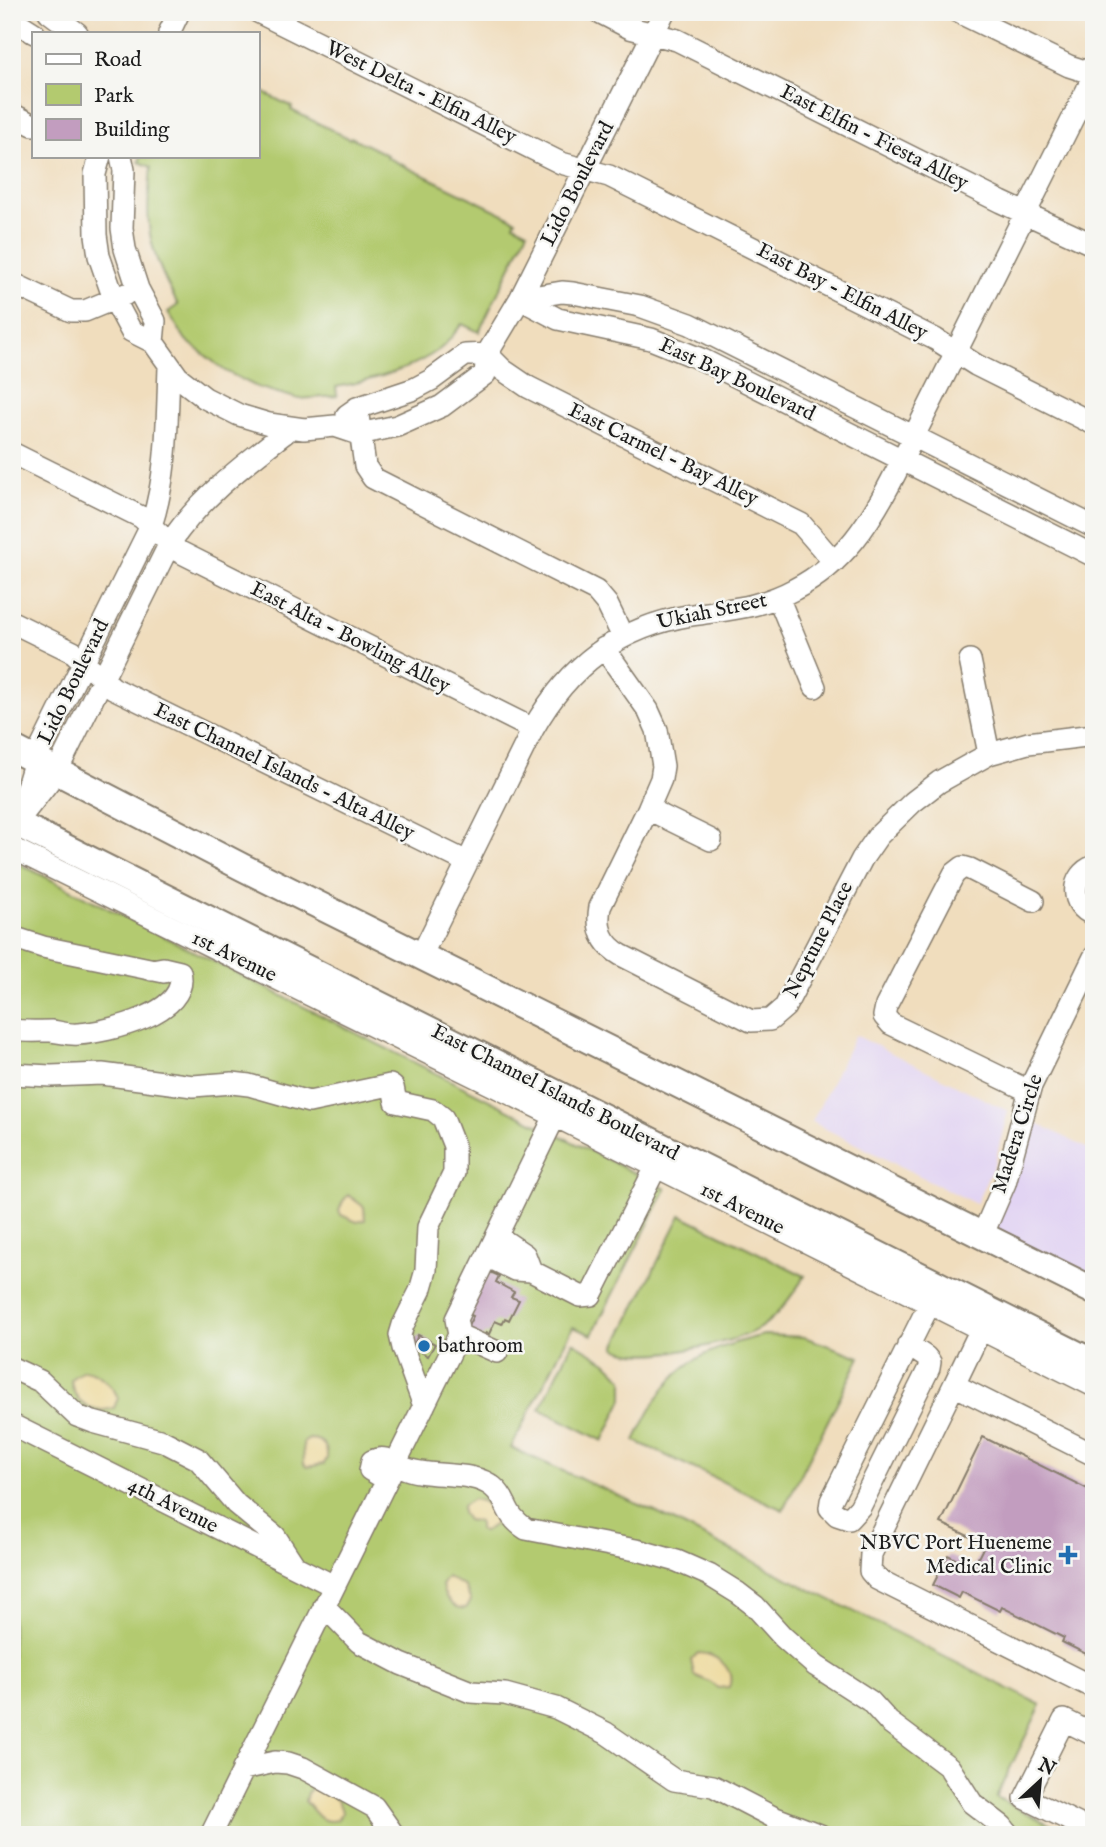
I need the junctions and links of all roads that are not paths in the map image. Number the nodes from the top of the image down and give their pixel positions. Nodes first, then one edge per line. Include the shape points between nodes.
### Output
1 (49, 12) edge
2 (180, 12) edge
3 (258, 12) edge
4 (599, 12) edge
5 (664, 12) edge
6 (958, 12) edge
7 (12, 19) edge
8 (32, 32) edge
9 (76, 32) edge
10 (170, 32) edge
11 (653, 34) junction
12 (1094, 75) edge
13 (12, 114) edge
14 (32, 124) edge
15 (99, 158) edge
16 (122, 163) edge
17 (586, 169) junction
18 (1026, 212) junction
19 (1094, 245) edge
20 (12, 283) edge
21 (138, 289) junction
22 (114, 299) junction
23 (520, 299) junction
24 (153, 342) junction
25 (955, 352) junction
26 (487, 354) junction
27 (169, 367) junction
28 (356, 408) junction
29 (1094, 424) edge
30 (335, 425) junction
31 (290, 429) junction
32 (359, 434) junction
33 (914, 436) junction
34 (12, 453) edge
35 (902, 461) junction
36 (151, 526) junction
37 (1094, 527) edge
38 (170, 543) junction
39 (1094, 556) edge
40 (834, 562) junction
41 (778, 597) junction
42 (12, 622) edge
43 (623, 637) junction
44 (604, 648) junction
45 (970, 660) dead end
46 (84, 661) junction
47 (103, 679) junction
48 (815, 687) dead end
49 (533, 729) junction
50 (1094, 735) edge
51 (989, 754) junction
52 (35, 760) edge
53 (648, 809) junction
54 (13, 831) edge
55 (711, 840) dead end
56 (467, 862) junction
57 (1094, 866) edge
58 (1033, 901) dead end
59 (1094, 915) edge
60 (12, 937) edge
61 (421, 957) junction
62 (1094, 957) edge
63 (12, 1031) edge
64 (12, 1074) edge
65 (1029, 1091) junction
66 (555, 1116) junction
67 (656, 1167) junction
68 (497, 1236) junction
69 (982, 1236) junction
70 (487, 1256) junction
71 (531, 1271) junction
72 (1094, 1291) edge
73 (930, 1303) junction
74 (981, 1329) junction
75 (459, 1335) junction
76 (908, 1345) junction
77 (497, 1352) dead end
78 (1094, 1363) edge
79 (12, 1368) edge
80 (954, 1385) junction
81 (1094, 1386) edge
82 (425, 1406) junction
83 (12, 1425) edge
84 (1094, 1454) edge
85 (392, 1471) junction
86 (295, 1566) junction
87 (334, 1586) junction
88 (324, 1606) junction
89 (1094, 1688) edge
90 (1094, 1735) edge
91 (243, 1769) junction
92 (1094, 1832) edge
93 (211, 1835) edge
94 (394, 1835) edge
95 (820, 1835) edge
96 (1009, 1835) edge

1 - 9 street
2 - 10 street
3 - 17 street, West Delta - Elfin Alley via 561,163
4 - 11 street, East Elfin - Fiesta Alley
5 - 11 street, Lido Boulevard
6 - 12 street
7 - 8 street
11 - 17 street, Lido Boulevard
11 - 18 street, East Elfin - Fiesta Alley via 677,40
12 - 18 street, Ukiah Street
13 - 14 street
15 - 22 street via 96,235
16 - 21 street via 122,228
17 - 23 street, Lido Boulevard
17 - 25 street, East Bay - Elfin Alley via 609,176
18 - 19 street, East Elfin - Fiesta Alley
18 - 25 street, Ukiah Street
20 - 22 street via 71,311 85,311
21 - 22 street
21 - 24 street via 155,321
22 - 24 street via 131,331
23 - 26 street, Lido Boulevard
23 - 33 street, East Bay Boulevard via 562,292 640,306 714,335
23 - 35 street, East Bay Boulevard via 558,319 627,332 671,347
24 - 27 street
25 - 29 street, East Bay - Elfin Alley
25 - 33 street, Ukiah Street
26 - 28 street via 465,355 414,389
26 - 32 street, Lido Boulevard via 485,373 442,406 397,426
26 - 40 street, East Carmel - Bay Alley via 528,387 801,523
27 - 31 street via 188,386 223,408
27 - 36 street, Lido Boulevard via 165,465
28 - 30 street
28 - 32 street
30 - 31 street
30 - 32 street
31 - 38 street, Lido Boulevard via 206,497
32 - 43 street via 365,466 373,478 596,591
33 - 35 street, Ukiah Street
33 - 37 street, East Bay Boulevard
34 - 36 street, East Alta - Bowling Alley
35 - 39 street, East Bay Boulevard
35 - 40 street, Ukiah Street via 872,517
36 - 38 street, East Alta - Bowling Alley
36 - 46 street, Lido Boulevard
38 - 47 street, Lido Boulevard
38 - 49 street, East Alta - Bowling Alley
40 - 41 street, Ukiah Street
41 - 43 street, Ukiah Street via 737,610 670,620
41 - 48 street
42 - 46 street, East Channel Islands - Alta Alley
43 - 44 street, Ukiah Street
44 - 49 street, Ukiah Street via 560,687
44 - 53 street, Neptune Place via 657,730 663,766
45 - 51 street
46 - 47 street, East Channel Islands - Alta Alley
46 - 52 street, Lido Boulevard
47 - 52 street, Lido Boulevard
47 - 56 street, East Channel Islands - Alta Alley via 113,688
49 - 56 street, Ukiah Street
50 - 51 street, Neptune Place via 1028,743
51 - 53 street, Neptune Place via 939,782 878,836 785,1007 761,1022 621,955 605,942 598,919 600,907
52 - 54 street, Lido Boulevard
52 - 61 main road
53 - 55 street
54 - 66 street, 1st Avenue
54 - 78 main road, East Channel Islands Boulevard
56 - 61 street, Ukiah Street
57 - 59 street via 1078,878 1075,894 1082,908
58 - 65 street via 962,867 954,874 884,1016 891,1024
60 - 63 street via 152,970 172,968 182,978 176,997 166,1007 99,1032
61 - 69 main road
62 - 65 street, Madera Circle
64 - 82 street via 102,1074 193,1086 232,1083 309,1102 390,1085 396,1102 433,1110 443,1118 454,1146 454,1173 428,1227 426,1270 400,1335
65 - 69 street, Madera Circle via 1005,1183
66 - 67 street, 1st Avenue
66 - 68 street
67 - 71 street via 591,1296 580,1296
67 - 73 street, 1st Avenue
68 - 70 street
68 - 71 street via 525,1255
69 - 72 main road
70 - 71 street via 515,1270
70 - 75 street via 456,1320
73 - 74 street, 1st Avenue
73 - 76 street
74 - 80 street
74 - 81 street, 1st Avenue
75 - 77 street
75 - 82 street
76 - 76 street via 831,1501 830,1508 837,1515 849,1519 860,1507 920,1387 930,1362
79 - 86 street via 40,1381 77,1416 163,1441 198,1459 223,1490 275,1536
80 - 84 street
80 - 89 street via 870,1554 870,1571 877,1579
82 - 85 street
83 - 86 street, 4th Avenue
85 - 87 street
85 - 96 street via 404,1468 491,1484 515,1522 526,1529 653,1554 719,1581 755,1606 816,1665 870,1701 889,1722 949,1767 972,1803
86 - 87 street, 4th Avenue
87 - 88 street
88 - 91 street
88 - 95 street via 359,1642 401,1664 471,1692 505,1694 556,1708 606,1733 674,1780 713,1786
90 - 92 street via 1064,1720 1025,1798
91 - 93 street
91 - 94 street via 275,1762 303,1768 374,1807

